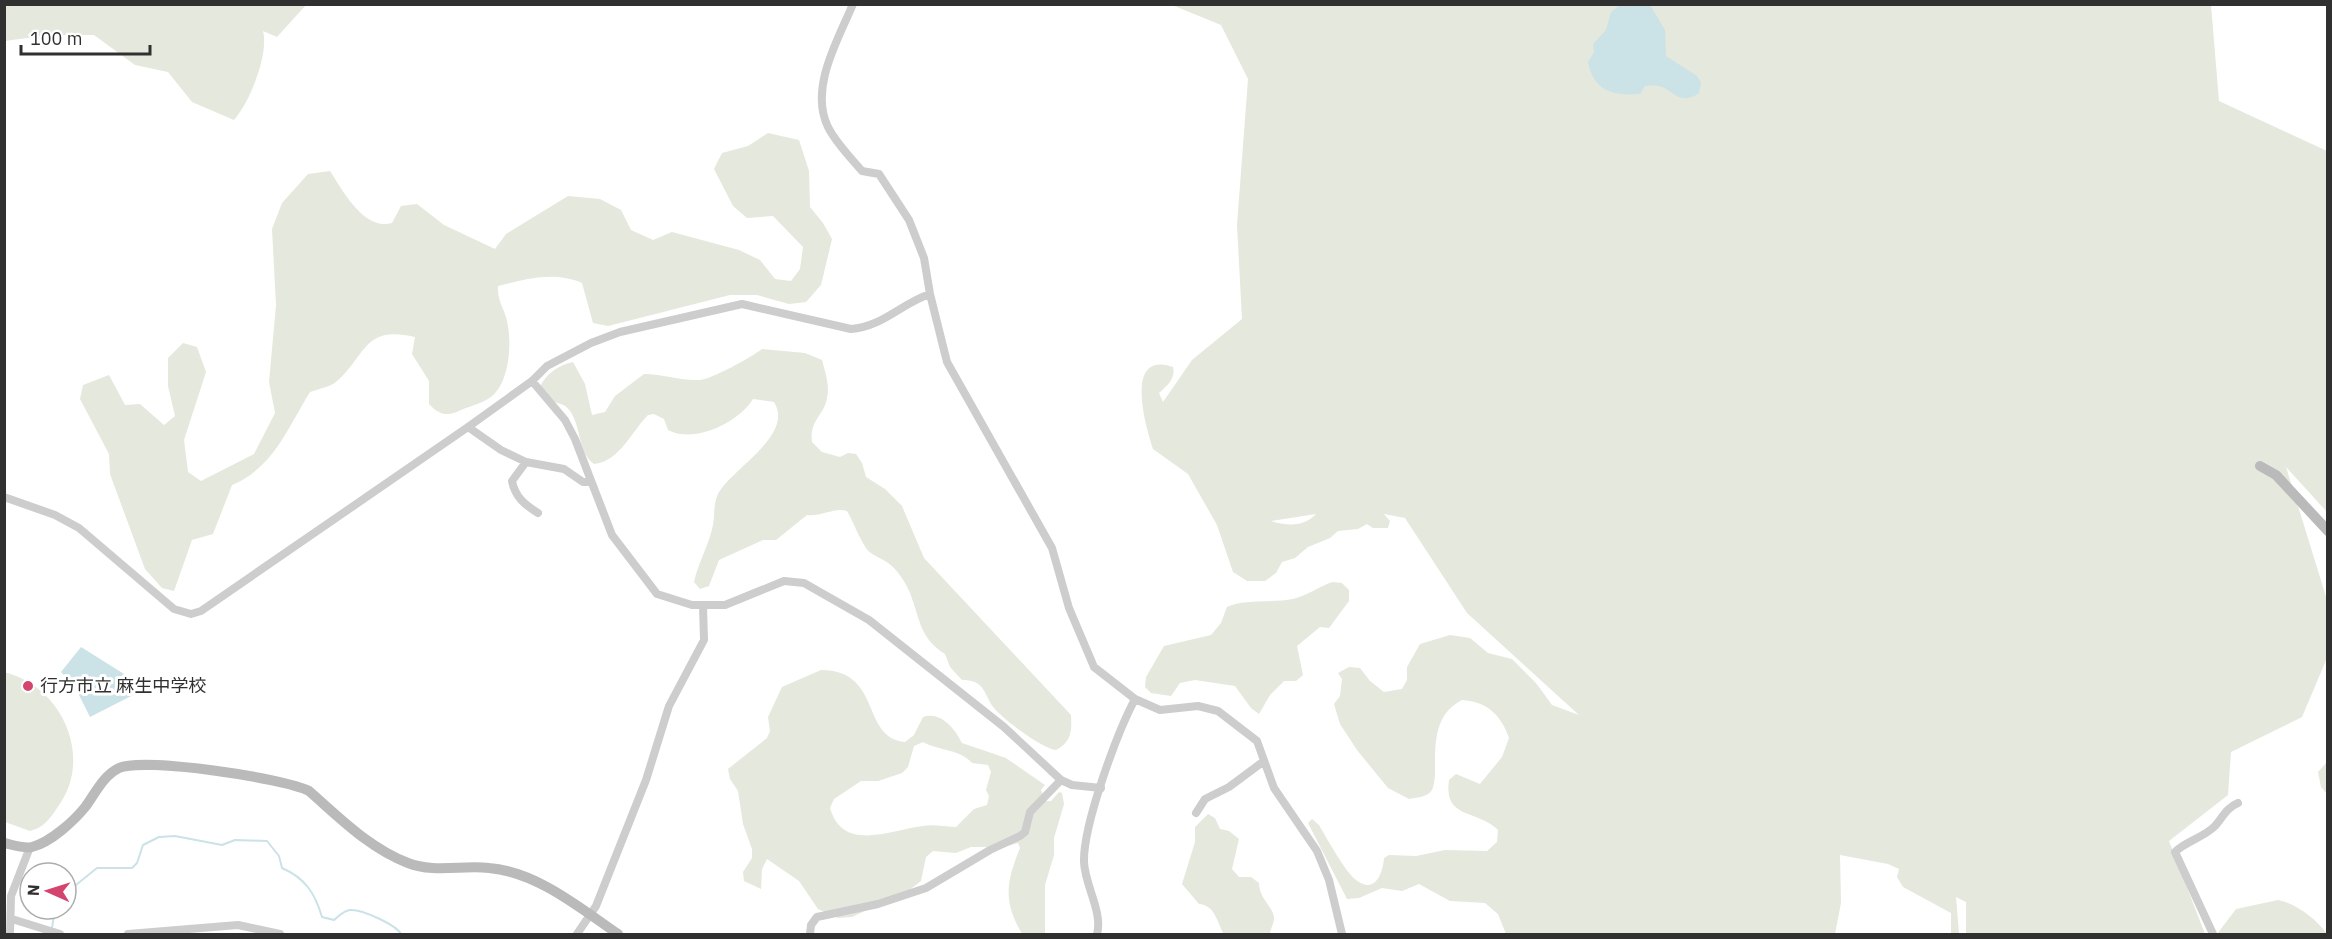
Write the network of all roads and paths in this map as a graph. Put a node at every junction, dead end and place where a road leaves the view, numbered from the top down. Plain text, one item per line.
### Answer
1 (853, 4) edge
2 (930, 294) junction
3 (532, 381) junction
4 (468, 427) junction
5 (526, 462) junction
6 (2260, 466) dead end
7 (591, 482) junction
8 (4, 497) edge
9 (538, 513) dead end
10 (2328, 531) edge
11 (703, 606) junction
12 (1135, 699) junction
13 (1264, 761) junction
14 (1061, 780) junction
15 (1101, 788) junction
16 (2238, 803) dead end
17 (1197, 813) dead end
18 (4, 843) edge
19 (30, 848) junction
20 (589, 915) junction
21 (12, 919) junction
22 (10, 934) edge
23 (60, 934) edge
24 (128, 934) edge
25 (280, 934) edge
26 (577, 934) edge
27 (618, 934) edge
28 (810, 934) edge
29 (1096, 934) edge
30 (1342, 934) edge
31 (2213, 934) edge

1 - 2 street
2 - 3 street
2 - 12 street
3 - 4 street
3 - 7 street
4 - 5 street
4 - 8 street
5 - 7 street
5 - 9 street
6 - 10 street
7 - 11 street
11 - 14 street
11 - 20 street
12 - 13 street
12 - 15 street
13 - 17 street
13 - 30 street
14 - 15 street
14 - 28 street
15 - 29 street
16 - 31 street
18 - 19 street
19 - 20 street
19 - 21 street
20 - 26 street
20 - 27 street
21 - 22 street
21 - 23 street
24 - 25 street

